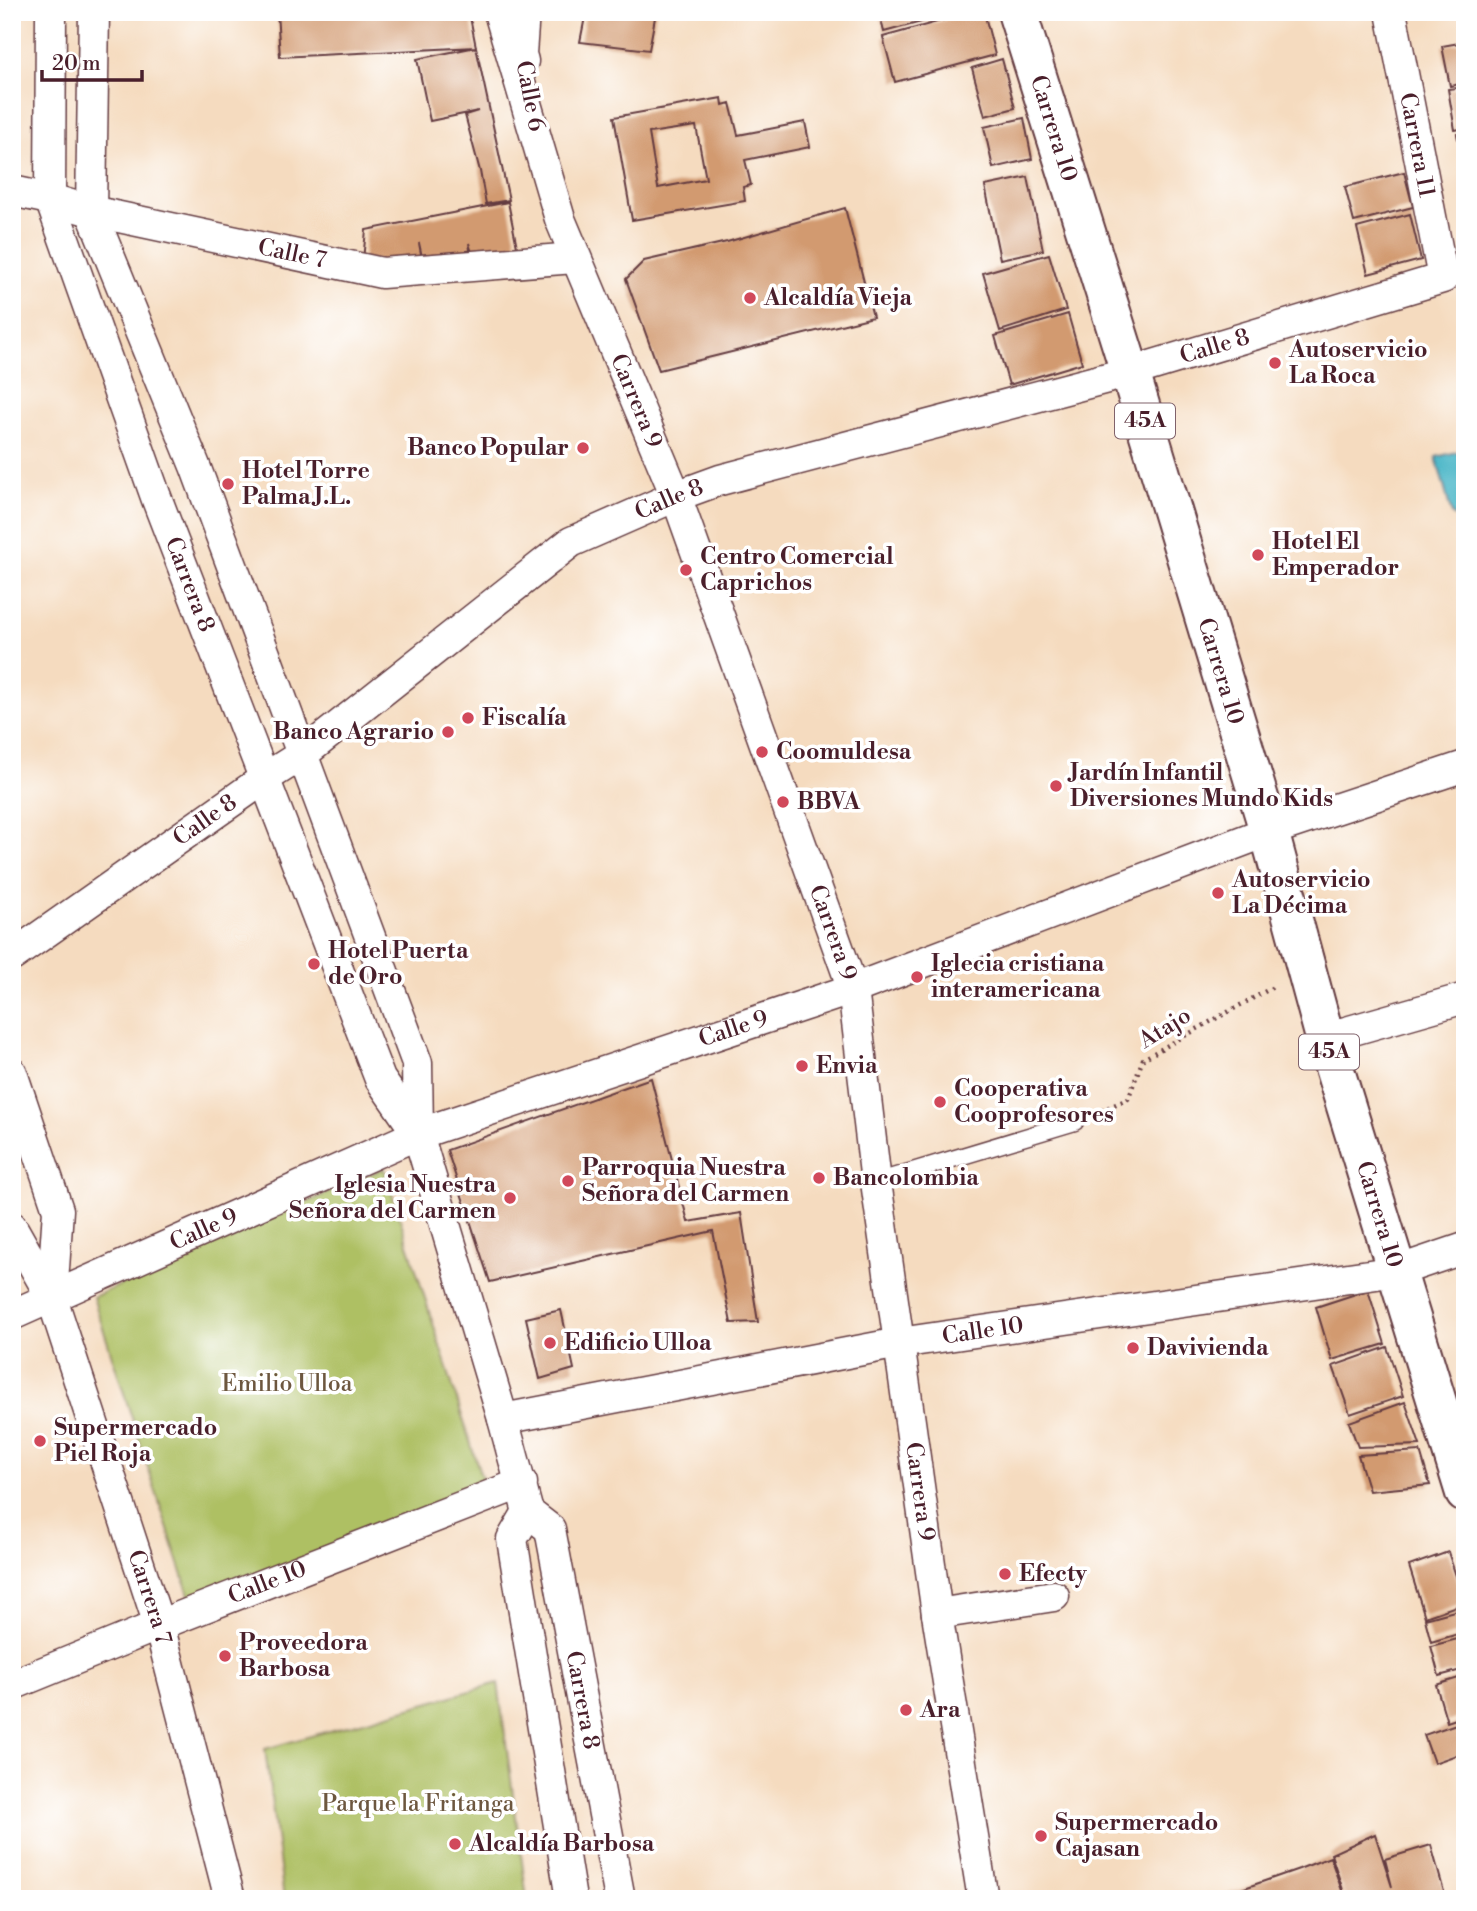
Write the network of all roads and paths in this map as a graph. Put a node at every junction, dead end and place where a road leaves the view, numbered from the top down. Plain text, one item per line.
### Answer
1 (51, 12) edge
2 (93, 12) edge
3 (499, 12) edge
4 (524, 12) edge
5 (1017, 12) edge
6 (1391, 12) edge
7 (547, 178) junction
8 (12, 191) edge
9 (50, 199) junction
10 (91, 211) junction
11 (575, 258) junction
12 (1443, 278) joint
13 (1130, 372) junction
14 (676, 496) junction
15 (303, 754) junction
16 (1465, 766) edge
17 (265, 778) junction
18 (1269, 831) junction
19 (12, 956) edge
20 (1280, 983) dead end
21 (853, 989) junction
22 (1465, 998) edge
23 (1325, 1038) junction
24 (12, 1073) edge
25 (1075, 1122) joint
26 (418, 1133) junction
27 (876, 1182) junction
28 (12, 1227) edge
29 (1465, 1248) edge
30 (1396, 1271) junction
31 (52, 1298) junction
32 (12, 1315) edge
33 (898, 1343) junction
34 (503, 1419) junction
35 (522, 1483) junction
36 (1465, 1493) edge
37 (528, 1513) junction
38 (1054, 1596) dead end
39 (937, 1614) junction
40 (159, 1625) junction
41 (12, 1685) edge
42 (230, 1899) edge
43 (571, 1899) edge
44 (620, 1899) edge
45 (983, 1899) edge

1 - 9 street, Carrera 8
2 - 10 street, Carrera 8
3 - 7 street, Carrera 9
4 - 7 street, Calle 6
5 - 13 highway, Carrera 10 / 45A
6 - 12 street, Carrera 11
7 - 11 street, Carrera 9
8 - 9 street, Calle 7
9 - 10 street, Calle 7
9 - 17 street, Carrera 8
10 - 11 street, Calle 7
10 - 15 street, Carrera 8
11 - 14 street, Carrera 9
12 - 13 street, Calle 8
13 - 14 street, Calle 8
13 - 18 highway, Carrera 10 / 45A
14 - 15 street, Calle 8
14 - 21 street, Carrera 9
15 - 17 street, Calle 8
15 - 26 street, Carrera 8
16 - 18 street, Calle 9
17 - 19 street, Calle 8
17 - 26 street, Carrera 8
18 - 21 street, Calle 9
18 - 23 highway, Carrera 10 / 45A
20 - 25 path, Atajo
21 - 26 street, Calle 9
21 - 27 street, Carrera 9
22 - 23 street
23 - 30 highway, Carrera 10 / 45A
24 - 31 street, Carrera 7
25 - 27 lane
26 - 31 street, Calle 9
26 - 34 street, Carrera 8
27 - 33 street, Carrera 9
28 - 31 street, Carrera 7
29 - 30 street, Calle 10
30 - 33 street, Calle 10
30 - 36 highway, Carrera 10 / 45A
31 - 32 street, Calle 9
31 - 40 street, Carrera 7
33 - 34 street, Calle 10
33 - 39 street, Carrera 9
34 - 35 street, Carrera 8
35 - 37 street, Carrera 8
35 - 40 street, Calle 10
37 - 43 street, Carrera 8
37 - 44 street, Carrera 8
38 - 39 street
39 - 45 street, Carrera 9
40 - 41 street, Calle 10
40 - 42 street, Carrera 7

